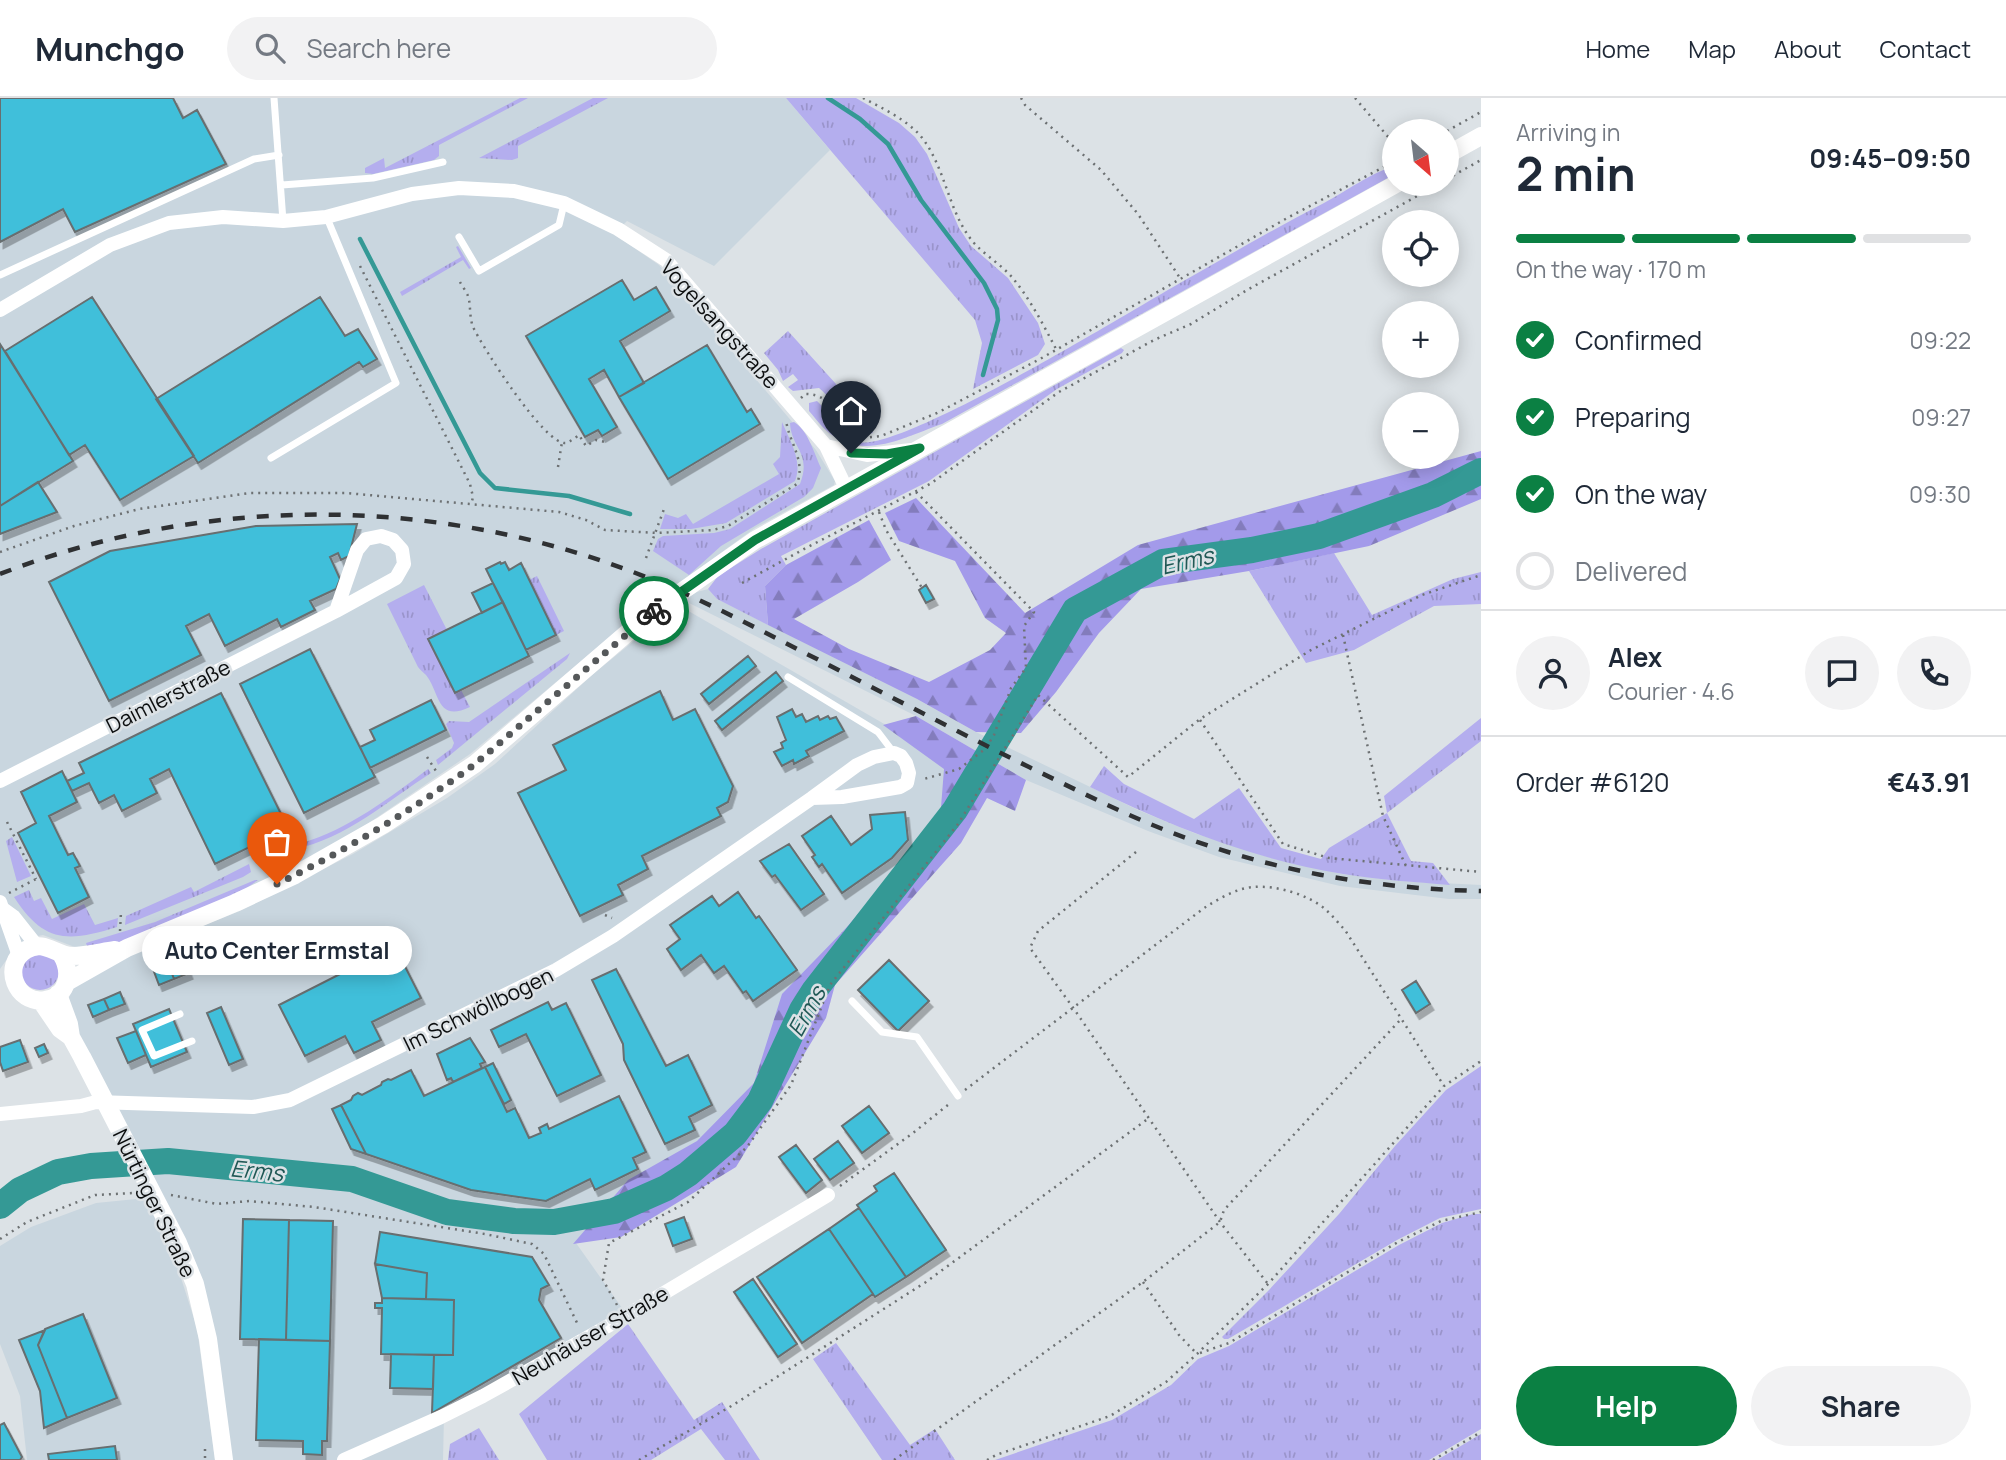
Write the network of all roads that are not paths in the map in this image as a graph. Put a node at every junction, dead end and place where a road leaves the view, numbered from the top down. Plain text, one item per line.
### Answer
1 (274, 98) edge
2 (1481, 136) edge
3 (1460, 148) edge
4 (279, 155) junction
5 (443, 162) dead end
6 (282, 185) junction
7 (1382, 192) edge
8 (564, 203) junction
9 (326, 217) junction
10 (284, 221) junction
11 (459, 237) dead end
12 (0, 275) edge
13 (0, 310) edge
14 (826, 446) junction
15 (920, 448) junction
16 (271, 458) dead end
17 (846, 488) junction
18 (336, 611) junction
19 (788, 677) dead end
20 (894, 753) junction
21 (0, 781) edge
22 (812, 798) junction
23 (1, 905) edge
24 (37, 946) junction
25 (127, 948) junction
26 (61, 954) junction
27 (11, 968) edge
28 (62, 988) junction
29 (21, 993) junction
30 (0, 994) edge
31 (41, 1001) junction
32 (852, 1001) dead end
33 (180, 1014) dead end
34 (71, 1037) junction
35 (192, 1041) dead end
36 (958, 1096) dead end
37 (105, 1102) junction
38 (0, 1114) edge
39 (828, 1195) dead end
40 (224, 1460) edge
41 (344, 1460) edge

1 - 4 lane
2 - 3 street
4 - 6 lane
4 - 12 lane
5 - 6 lane
6 - 10 lane
7 - 15 street
8 - 9 street, Vogelsangstraße
8 - 11 lane
8 - 14 street, Vogelsangstraße
9 - 10 street, Vogelsangstraße
9 - 16 lane
10 - 13 street, Vogelsangstraße
14 - 15 street
14 - 17 street, Vogelsangstraße
15 - 17 street
17 - 25 street
18 - 18 street, Daimlerstraße
18 - 21 street, Daimlerstraße
19 - 20 lane
20 - 22 street, Im Schwöllbogen
20 - 22 street
22 - 37 street, Im Schwöllbogen
23 - 24 street
23 - 27 street
24 - 26 street
24 - 27 street
25 - 26 street
25 - 28 street
26 - 28 street
27 - 29 street
28 - 31 street
28 - 34 street, Nürtinger Straße
29 - 30 street
29 - 31 street
31 - 34 street, Nürtinger Straße
32 - 36 lane
33 - 35 lane
34 - 37 street, Nürtinger Straße
37 - 38 street, Im Schwöllbogen
37 - 40 street, Nürtinger Straße
39 - 41 street, Neuhäuser Straße

